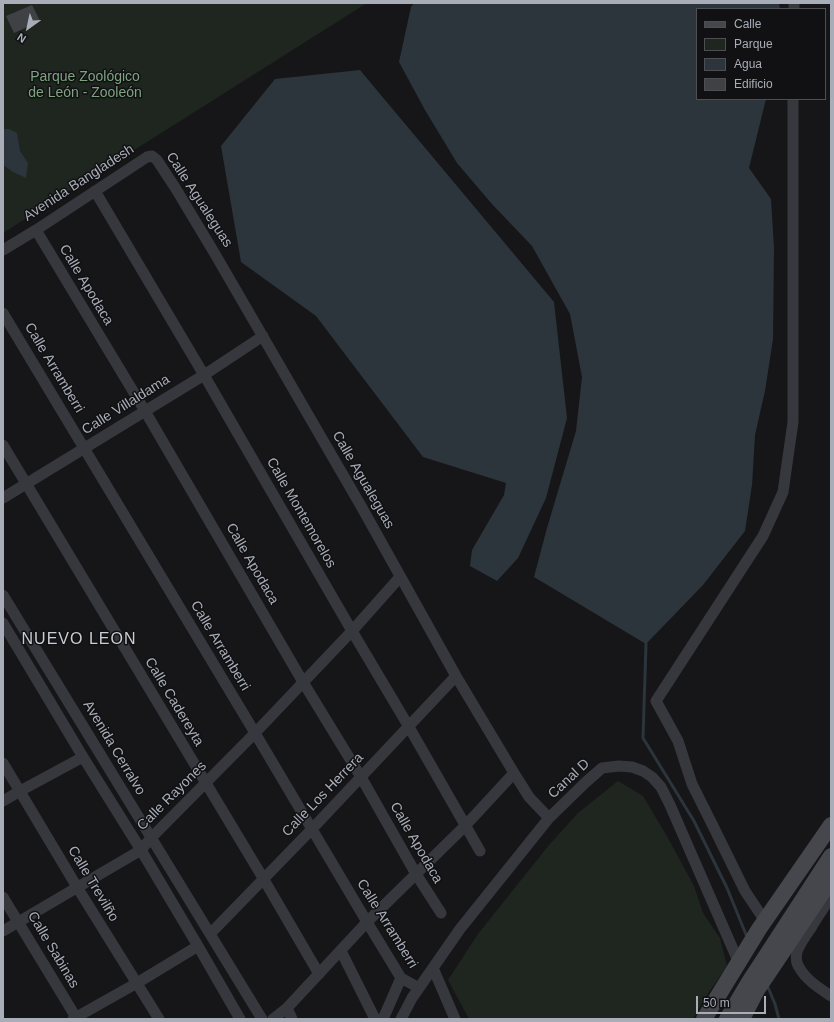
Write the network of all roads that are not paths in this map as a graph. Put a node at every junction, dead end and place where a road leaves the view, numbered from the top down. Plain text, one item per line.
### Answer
1 (793, 100) edge
2 (152, 156) joint
3 (95, 191) junction
4 (36, 230) junction
5 (3, 250) edge
6 (3, 313) edge
7 (263, 336) junction
8 (204, 374) junction
9 (145, 410) junction
10 (3, 445) edge
11 (84, 449) junction
12 (27, 484) junction
13 (3, 498) edge
14 (400, 576) junction
15 (3, 595) edge
16 (3, 623) edge
17 (352, 631) junction
18 (456, 676) junction
19 (303, 682) junction
20 (409, 727) junction
21 (255, 733) junction
22 (83, 757) junction
23 (3, 763) edge
24 (514, 773) junction
25 (361, 777) junction
26 (205, 783) junction
27 (20, 791) junction
28 (3, 801) edge
29 (549, 818) junction
30 (831, 825) edge
31 (465, 826) junction
32 (312, 829) junction
33 (151, 838) junction
34 (141, 850) junction
35 (480, 850) dead end
36 (831, 856) edge
37 (416, 874) junction
38 (263, 878) junction
39 (77, 887) junction
40 (828, 890) edge
41 (3, 897) edge
42 (441, 913) dead end
43 (18, 922) junction
44 (367, 922) junction
45 (762, 925) junction
46 (3, 931) edge
47 (210, 934) junction
48 (198, 946) junction
49 (340, 951) junction
50 (742, 958) junction
51 (433, 968) junction
52 (319, 974) junction
53 (401, 978) junction
54 (136, 983) junction
55 (753, 986) junction
56 (419, 988) junction
57 (831, 996) edge
58 (287, 1008) junction
59 (76, 1018) edge
60 (159, 1019) edge
61 (240, 1019) edge
62 (262, 1019) edge
63 (273, 1019) edge
64 (292, 1019) edge
65 (376, 1019) edge
66 (383, 1019) edge
67 (401, 1019) edge
68 (456, 1019) edge
69 (704, 1019) edge
70 (727, 1019) edge
71 (742, 1019) edge

1 - 45 street
2 - 3 street, Avenida Bangladesh
2 - 7 street, Calle Agualeguas
3 - 4 street, Avenida Bangladesh
3 - 8 street, Calle Montemorelos
4 - 5 street, Avenida Bangladesh
4 - 9 street, Calle Apodaca
6 - 11 street, Calle Arramberri
7 - 8 street, Calle Villaldama
7 - 14 street, Calle Agualeguas
8 - 9 street, Calle Villaldama
8 - 17 street, Calle Montemorelos
9 - 11 street, Calle Villaldama
9 - 19 street, Calle Apodaca
10 - 12 street, Calle Cadereyta
11 - 12 street, Calle Villaldama
11 - 21 street, Calle Arramberri
12 - 13 street, Calle Villaldama
12 - 26 street, Calle Cadereyta
14 - 17 street, Calle Rayones
14 - 18 street, Calle Agualeguas
15 - 33 street, Avenida Cerralvo
16 - 22 street
17 - 19 street, Calle Rayones
17 - 20 street, Calle Montemorelos
18 - 20 street, Calle Los Herrera
18 - 24 street, Calle Agualeguas
19 - 21 street, Calle Rayones
19 - 25 street, Calle Apodaca
20 - 25 street, Calle Los Herrera
20 - 31 street, Calle Montemorelos
21 - 26 street, Calle Rayones
21 - 32 street, Calle Arramberri
22 - 27 street
22 - 34 street
23 - 27 street, Calle Trevilño
24 - 29 street, Calle Agualeguas
24 - 31 street
25 - 32 street, Calle Los Herrera
25 - 37 street, Calle Apodaca
26 - 33 street, Calle Rayones
26 - 38 street, Calle Cadereyta
27 - 28 street
27 - 39 street, Calle Trevilño
29 - 50 street, Canal D
29 - 51 street, Canal D
30 - 45 main road
31 - 35 street, Calle Montemorelos
31 - 37 street
32 - 38 street, Calle Los Herrera
32 - 44 street, Calle Arramberri
33 - 34 street, Calle Rayones
33 - 47 street, Avenida Cerralvo
34 - 39 street, Calle Rayones
34 - 48 street
36 - 40 main road
37 - 42 street, Calle Apodaca
37 - 44 street
38 - 47 street, Calle Los Herrera
38 - 52 street, Calle Cadereyta
39 - 43 street, Calle Rayones
39 - 54 street, Calle Trevilño
40 - 55 main road
40 - 57 street
41 - 43 street, Calle Sabinas
43 - 46 street, Calle Rayones
43 - 59 street, Calle Sabinas
44 - 49 street
44 - 53 street, Calle Arramberri
45 - 50 main road
47 - 62 street, Avenida Cerralvo
48 - 54 street
48 - 61 street
49 - 52 street
49 - 65 street
50 - 69 main road
51 - 56 street, Canal D
51 - 68 street
52 - 58 street
53 - 56 street, Calle Arramberri
53 - 66 street
54 - 59 street
54 - 60 street, Calle Trevilño
55 - 70 main road
55 - 71 main road
56 - 67 street, Canal D
58 - 63 street
58 - 64 street

